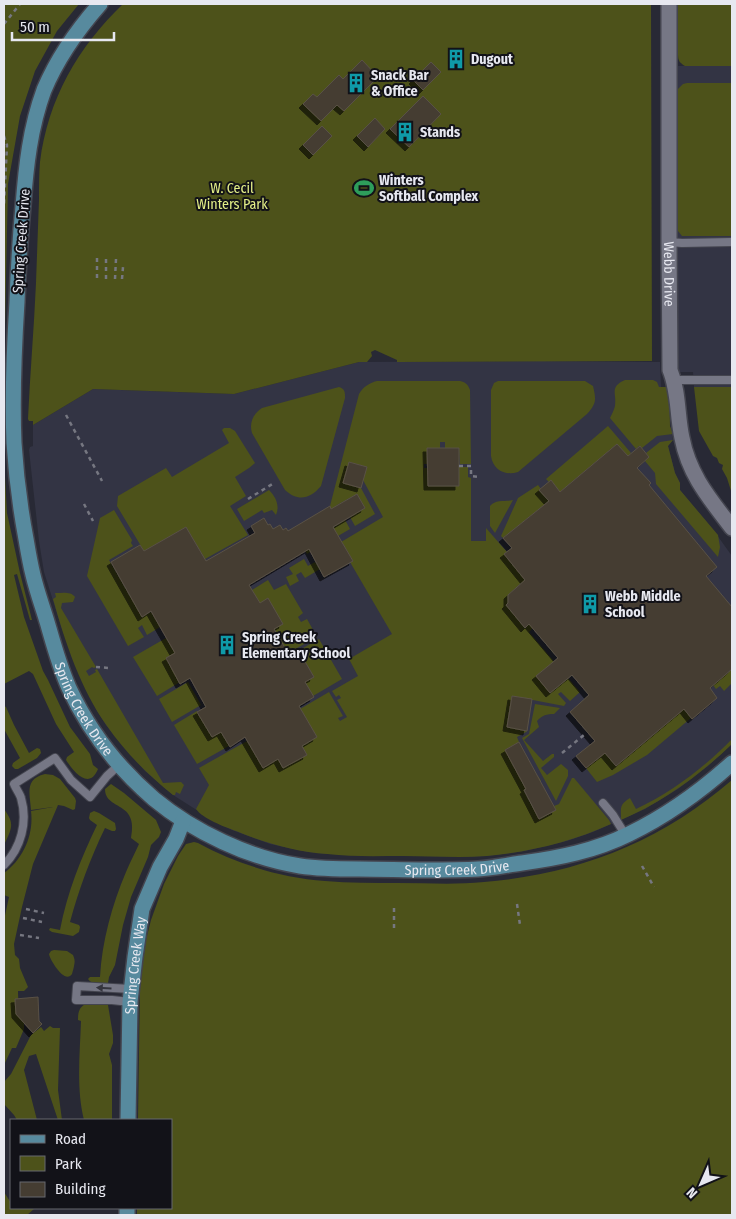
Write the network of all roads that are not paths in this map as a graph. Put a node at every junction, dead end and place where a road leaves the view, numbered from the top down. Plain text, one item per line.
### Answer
1 (100, 4) edge
2 (669, 4) edge
3 (669, 242) junction
4 (732, 242) edge
5 (674, 380) junction
6 (732, 380) edge
7 (729, 524) edge
8 (732, 763) edge
9 (119, 765) junction
10 (603, 803) dead end
11 (183, 821) junction
12 (626, 836) junction
13 (4, 865) edge
14 (131, 996) junction
15 (128, 1119) edge

1 - 9 street, Spring Creek Drive
2 - 3 street, Webb Drive
3 - 4 lane
3 - 5 street, Webb Drive
5 - 6 lane
5 - 7 street, Webb Drive
8 - 12 street, Spring Creek Drive
9 - 11 street, Spring Creek Drive
9 - 13 lane
10 - 12 lane
11 - 12 street, Spring Creek Drive
11 - 14 street, Spring Creek Way
14 -> 14 lane
14 - 15 street, Spring Creek Way

